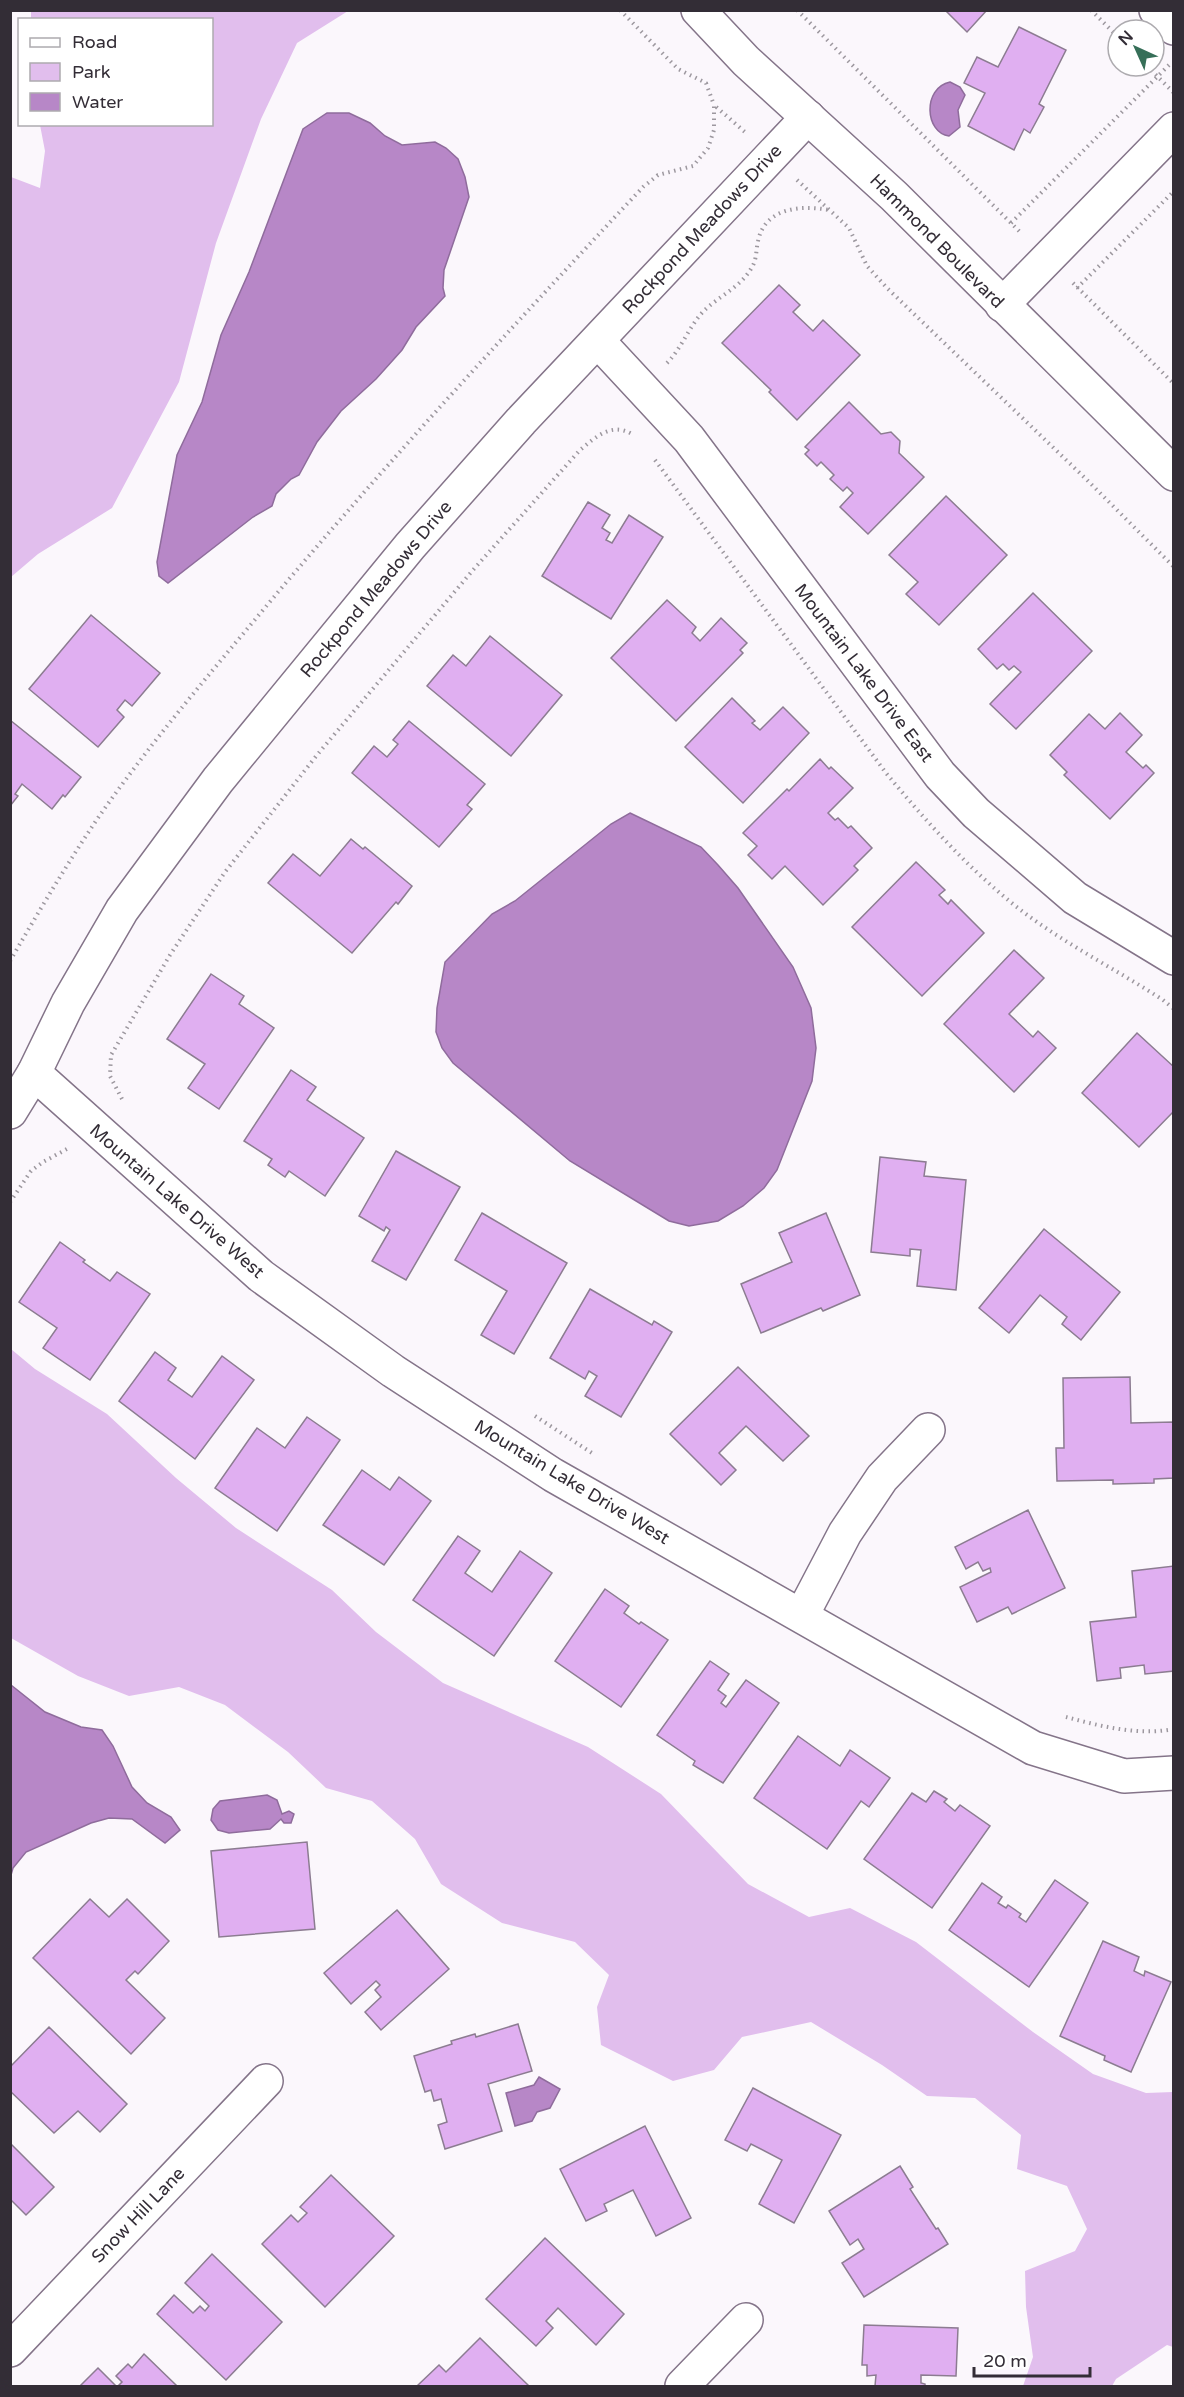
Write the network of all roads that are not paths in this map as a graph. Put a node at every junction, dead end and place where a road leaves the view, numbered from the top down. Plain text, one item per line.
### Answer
1 (698, 10) edge
2 (1156, 10) edge
3 (1173, 28) edge
4 (808, 117) junction
5 (1173, 129) edge
6 (1002, 305) junction
7 (598, 340) junction
8 (1173, 474) edge
9 (1173, 958) edge
10 (33, 1073) junction
11 (10, 1112) edge
12 (928, 1430) dead end
13 (802, 1615) junction
14 (1173, 1773) edge
15 (266, 2081) dead end
16 (746, 2320) dead end
17 (10, 2349) edge
18 (682, 2386) edge

1 - 4 street, Hammond Boulevard
2 - 3 street
4 - 6 street, Hammond Boulevard
4 - 7 street, Rockpond Meadows Drive
5 - 6 street
6 - 8 street, Hammond Boulevard
7 - 9 street, Mountain Lake Drive East
7 - 10 street, Rockpond Meadows Drive
10 - 11 street, Rockpond Meadows Drive
10 - 13 street, Mountain Lake Drive West
12 - 13 street
13 - 14 street, Mountain Lake Drive West
15 - 17 street, Snow Hill Lane
16 - 18 street

